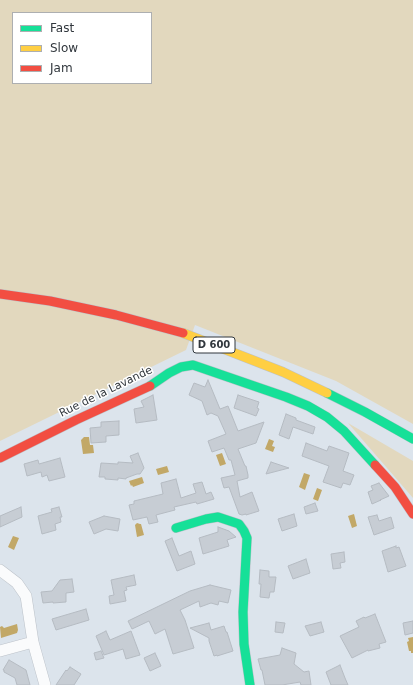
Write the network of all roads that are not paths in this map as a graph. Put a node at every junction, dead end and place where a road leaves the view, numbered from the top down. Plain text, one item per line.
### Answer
1 (0, 294) edge
2 (413, 439) edge
3 (0, 458) edge
4 (413, 514) edge
5 (176, 528) dead end
6 (0, 570) edge
7 (33, 642) junction
8 (0, 651) edge
9 (45, 685) edge
10 (250, 685) edge

1 - 2 street, D 600
3 - 4 street, Rue de la Lavande
5 - 10 street
6 - 7 street
7 - 8 street
7 - 9 street

